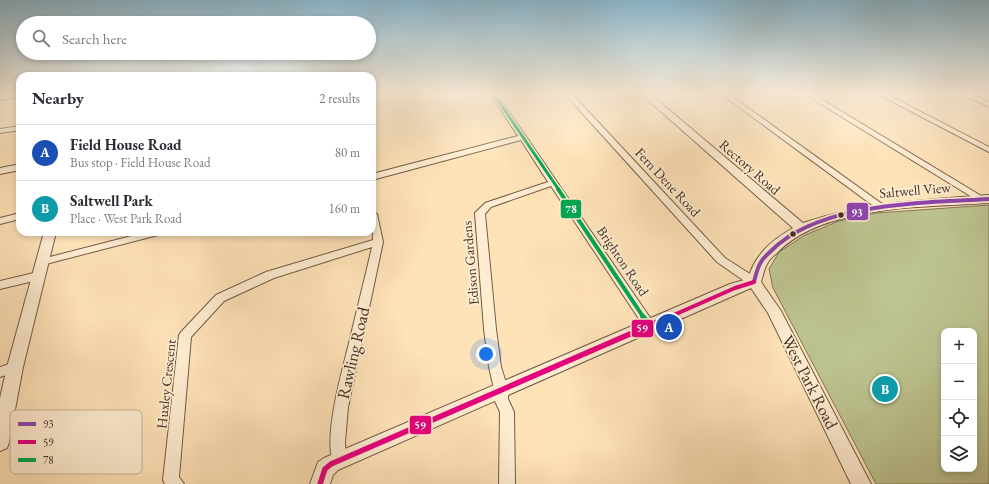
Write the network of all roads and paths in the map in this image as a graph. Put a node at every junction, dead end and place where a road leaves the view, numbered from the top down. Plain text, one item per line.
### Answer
1 (508, 116) edge
2 (588, 116) edge
3 (670, 116) edge
4 (754, 116) edge
5 (844, 116) edge
6 (923, 116) edge
7 (16, 129) edge
8 (0, 131) edge
9 (522, 137) junction
10 (989, 150) edge
11 (16, 169) edge
12 (0, 171) edge
13 (376, 176) edge
14 (553, 183) junction
15 (986, 200) edge
16 (882, 208) junction
17 (16, 217) edge
18 (0, 221) edge
19 (376, 227) edge
20 (803, 229) junction
21 (49, 236) edge
22 (146, 236) edge
23 (378, 242) junction
24 (40, 269) junction
25 (754, 282) junction
26 (0, 285) edge
27 (649, 325) junction
28 (15, 367) junction
29 (0, 372) edge
30 (501, 389) junction
31 (0, 442) edge
32 (340, 460) junction
33 (176, 484) edge
34 (320, 484) edge
35 (507, 484) edge
36 (861, 484) edge

1 - 9 street, Brighton Road
2 - 25 street, Fern Dene Road
3 - 20 street, Rectory Road
4 - 16 street
5 - 15 street
6 - 10 street
7 - 8 street
9 - 13 street
9 - 14 street, Brighton Road
11 - 12 street
14 - 27 street, Brighton Road
14 - 30 street, Edison Gardens
15 - 16 street, Saltwell View
16 - 20 street, Saltwell View
17 - 18 street
19 - 23 street, Rawling Road
20 - 25 street, Saltwell View
21 - 24 street
22 - 24 street
23 - 32 street, Rawling Road
23 - 33 street, Huxley Crescent
24 - 26 street
24 - 28 street
25 - 27 street
25 - 36 street, West Park Road
27 - 30 street
28 - 29 street
28 - 31 street
30 - 32 street
30 - 35 street, Edison Gardens
32 - 34 street

